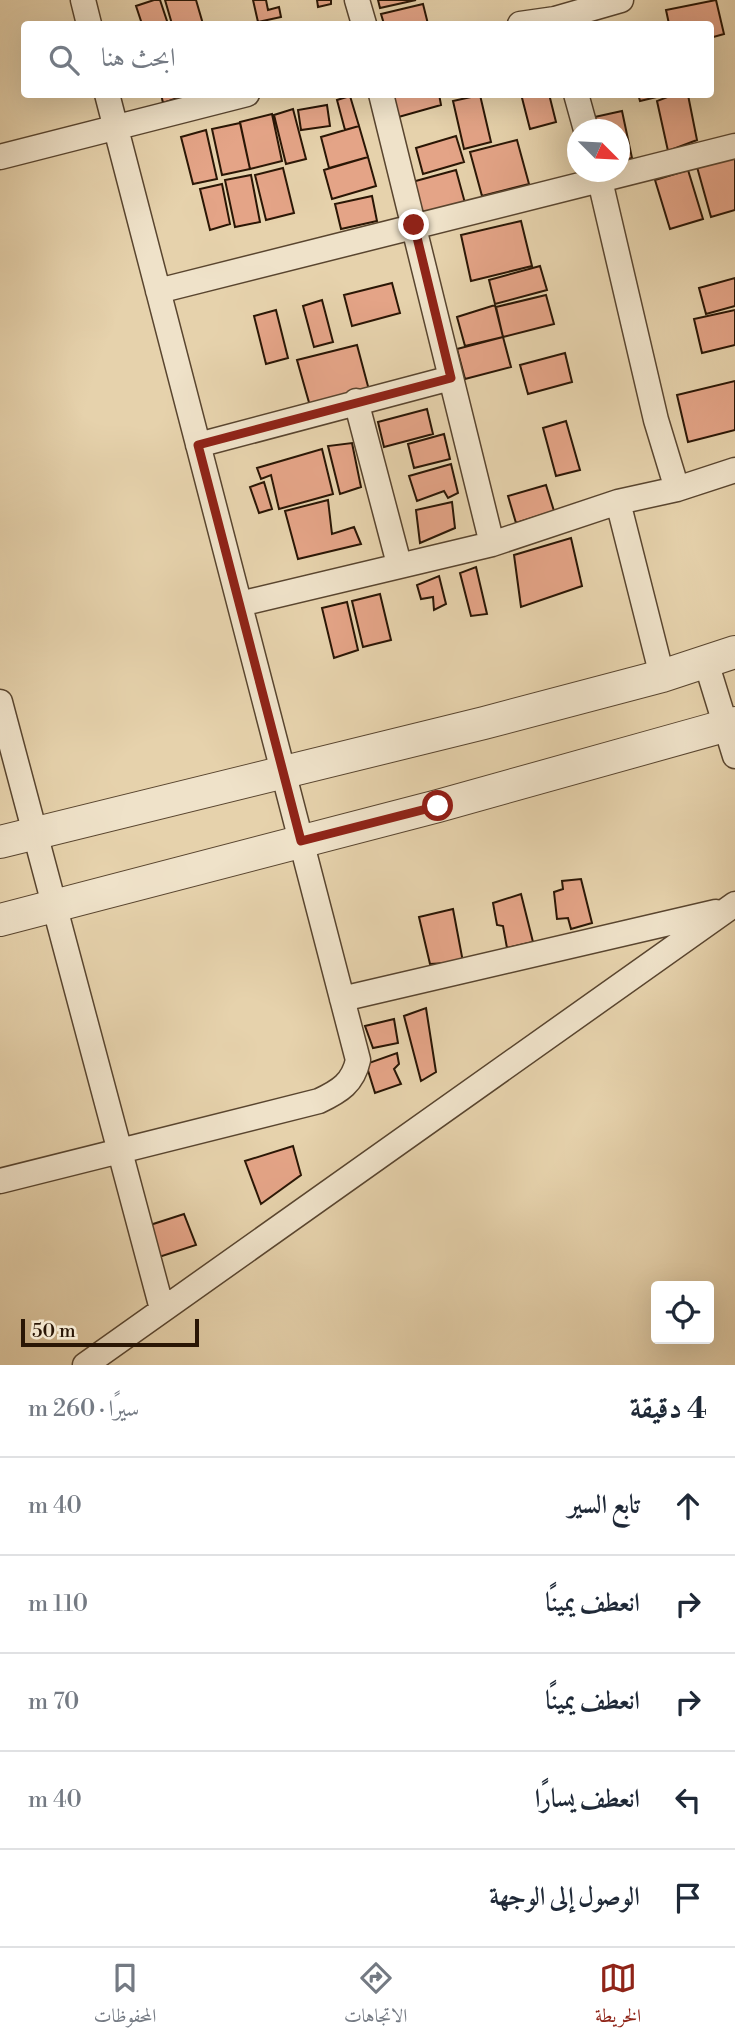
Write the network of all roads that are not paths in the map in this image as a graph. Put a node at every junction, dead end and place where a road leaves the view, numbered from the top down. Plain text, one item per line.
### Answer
1 (83, 0) edge
2 (357, 0) edge
3 (621, 0) edge
4 (552, 14) edge
5 (88, 21) edge
6 (363, 21) edge
7 (530, 21) edge
8 (108, 98) edge
9 (231, 98) edge
10 (382, 98) edge
11 (577, 98) edge
12 (583, 119) edge
13 (116, 127) junction
14 (735, 146) edge
15 (0, 157) edge
16 (630, 169) edge
17 (576, 182) edge
18 (600, 182) edge
19 (414, 225) junction
20 (158, 290) junction
21 (451, 378) junction
22 (356, 401) junction
23 (198, 445) junction
24 (735, 470) edge
25 (677, 489) junction
26 (618, 502) junction
27 (492, 544) junction
28 (398, 564) junction
29 (240, 604) junction
30 (720, 657) edge
31 (662, 676) junction
32 (0, 702) edge
33 (730, 725) edge
34 (735, 756) edge
35 (283, 771) junction
36 (36, 833) junction
37 (301, 841) junction
38 (0, 842) edge
39 (57, 905) junction
40 (731, 907) edge
41 (0, 920) edge
42 (342, 999) junction
43 (119, 1150) junction
44 (0, 1181) edge
45 (162, 1309) junction
46 (85, 1365) edge

1 - 5 street
2 - 6 street
3 - 4 street
4 - 7 street
8 - 13 street
9 - 13 street
10 - 19 street
11 - 12 street
13 - 15 street
13 - 20 street
14 - 16 street
17 - 19 street
18 - 25 street
19 - 20 street
19 - 21 street
20 - 23 street
21 - 22 street
21 - 27 street
22 - 23 street
22 - 28 street
23 - 29 street
24 - 25 street
25 - 26 street
26 - 27 street
26 - 31 street
27 - 28 street
28 - 29 street
29 - 35 street
30 - 31 street
30 - 33 street
31 - 35 street
32 - 36 street
33 - 34 street
33 - 37 street
35 - 36 street
35 - 37 street
36 - 38 street
36 - 39 street
37 - 39 street
37 - 42 street
39 - 41 street
39 - 43 street
40 - 42 street
40 - 45 street
42 - 43 street
43 - 44 street
43 - 45 street
45 - 46 street

